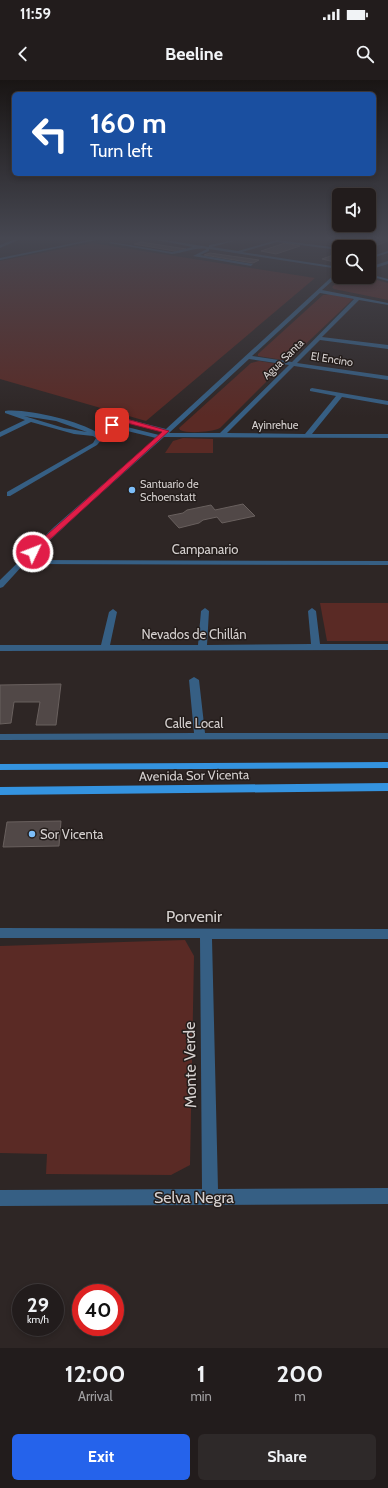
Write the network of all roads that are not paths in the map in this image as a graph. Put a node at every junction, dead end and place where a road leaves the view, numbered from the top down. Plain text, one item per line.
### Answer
1 (309, 299) edge
2 (357, 299) edge
3 (364, 299) edge
4 (388, 304) edge
5 (319, 338) junction
6 (388, 348) edge
7 (249, 357) junction
8 (291, 364) junction
9 (388, 378) edge
10 (312, 390) dead end
11 (340, 395) junction
12 (388, 403) edge
13 (0, 410) edge
14 (7, 412) junction
15 (31, 420) junction
16 (97, 434) junction
17 (163, 434) junction
18 (308, 434) junction
19 (0, 435) edge
20 (222, 435) junction
21 (388, 436) edge
22 (10, 494) dead end
23 (22, 562) junction
24 (388, 563) edge
25 (0, 585) edge
26 (205, 611) dead end
27 (312, 611) dead end
28 (113, 612) dead end
29 (316, 647) junction
30 (388, 647) edge
31 (0, 648) edge
32 (105, 648) junction
33 (202, 648) junction
34 (194, 680) dead end
35 (388, 736) edge
36 (0, 737) edge
37 (200, 737) junction
38 (388, 765) edge
39 (0, 767) edge
40 (388, 787) edge
41 (0, 791) edge
42 (0, 933) edge
43 (206, 933) junction
44 (388, 934) edge
45 (388, 1196) edge
46 (210, 1197) junction
47 (0, 1198) edge

1 - 7 street
2 - 5 street, Agua Santa
3 - 4 street
5 - 6 street
5 - 8 street, Agua Santa
7 - 8 street, El Encino
7 - 17 street
8 - 9 street, El Encino
8 - 20 street, Agua Santa
10 - 11 street
11 - 12 street
11 - 18 street
13 - 14 street
14 - 15 street
14 - 16 street
15 - 16 street
15 - 19 street
16 - 17 street, Ayinrehue
16 - 22 street
17 - 20 street, Ayinrehue
17 - 23 street
18 - 20 street, Ayinrehue
18 - 21 street, Ayinrehue
23 - 24 street, Campanario
23 - 25 street
26 - 33 street
27 - 29 street
28 - 32 street
29 - 30 street, Nevados de Chillán
29 - 33 street, Nevados de Chillán
31 - 32 street, Nevados de Chillán
32 - 33 street, Nevados de Chillán
34 - 37 street
35 - 37 street, Calle Local
36 - 37 street, Calle Local
38 - 39 main road, Avenida Sor Vicenta
40 - 41 main road, Avenida Sor Vicenta
42 - 43 street, Porvenir
43 - 44 street, Porvenir
43 - 46 street, Monte Verde
45 - 46 street, Selva Negra
46 - 47 street, Selva Negra

